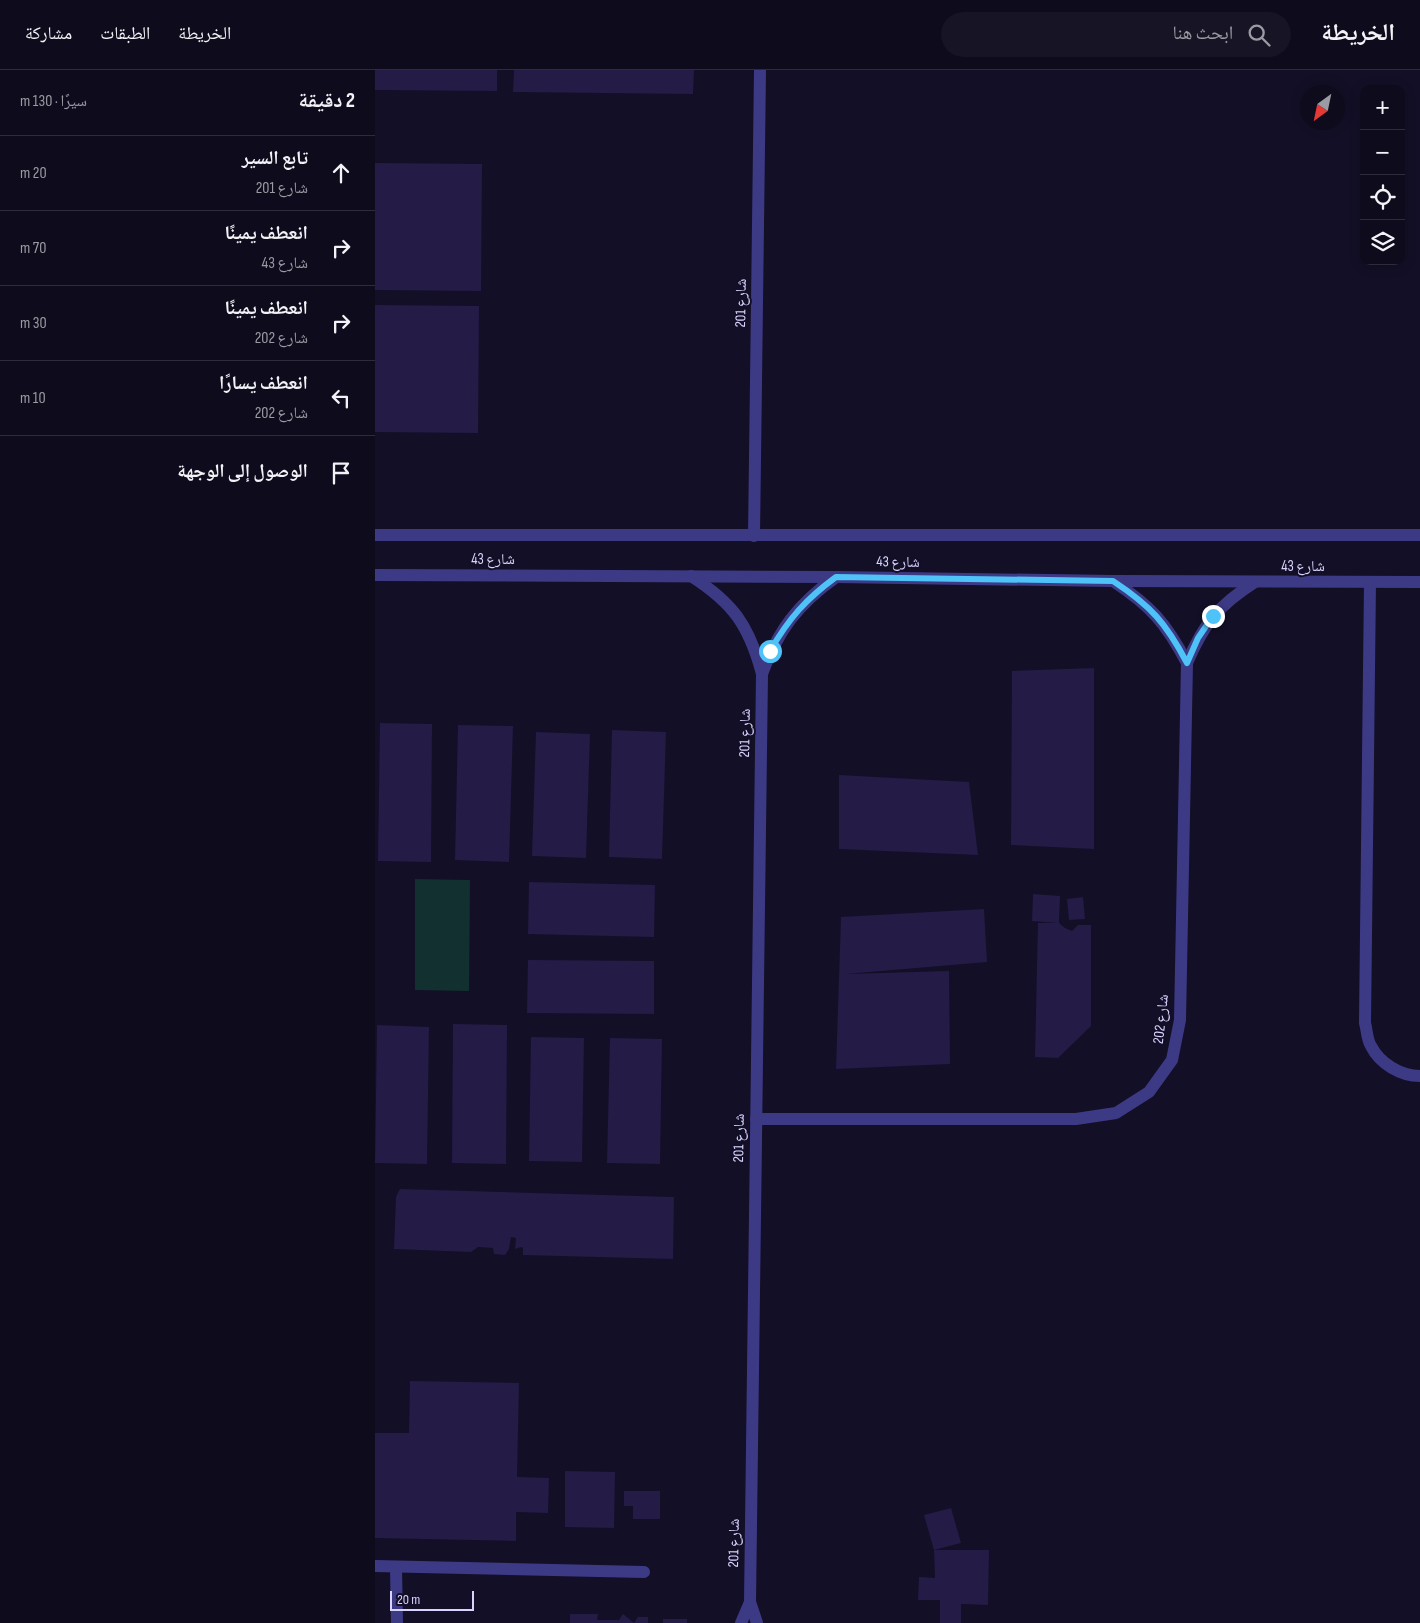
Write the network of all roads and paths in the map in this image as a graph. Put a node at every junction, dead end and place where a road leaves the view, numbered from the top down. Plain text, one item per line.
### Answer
1 (760, 70) edge
2 (375, 535) edge
3 (1420, 535) edge
4 (754, 536) junction
5 (375, 575) edge
6 (691, 576) junction
7 (836, 577) junction
8 (1113, 581) junction
9 (1255, 582) junction
10 (1370, 582) junction
11 (1420, 582) edge
12 (1187, 663) junction
13 (762, 674) junction
14 (1420, 1076) edge
15 (756, 1118) junction
16 (375, 1566) edge
17 (396, 1567) junction
18 (644, 1572) dead end
19 (750, 1602) junction
20 (397, 1623) edge
21 (741, 1623) edge
22 (757, 1623) edge

1 - 4 street, شارع 201
2 - 4 street, شارع 43
3 - 4 street, شارع 43
5 - 6 street, شارع 43
6 - 7 street, شارع 43
6 - 13 street, شارع 201
7 - 8 street, شارع 43
7 - 13 street, شارع 201
8 - 9 street, شارع 43
8 - 12 street, شارع 202
9 - 10 street, شارع 43
9 - 12 street, شارع 202
10 - 11 street, شارع 43
10 - 14 street
12 - 15 street, شارع 202
13 - 15 street, شارع 201
15 - 19 street, شارع 201
16 - 17 street
17 - 18 street
17 - 20 street
19 - 21 street, شارع 201
19 - 22 street, شارع 201

